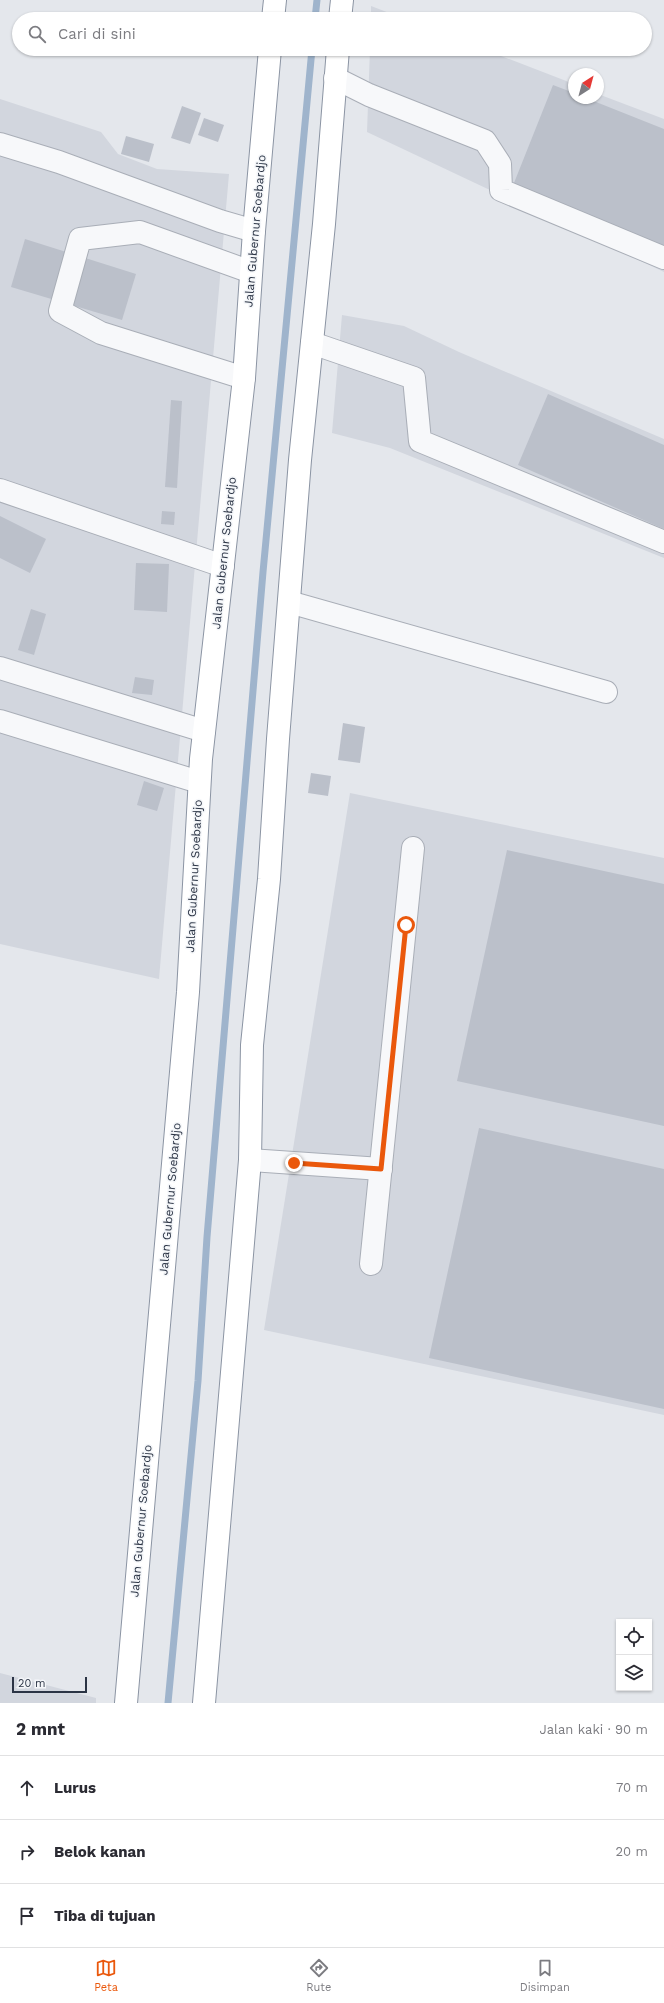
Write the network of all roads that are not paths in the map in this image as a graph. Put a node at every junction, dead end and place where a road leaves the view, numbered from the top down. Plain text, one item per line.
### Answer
1 (275, 0) edge
2 (342, 0) edge
3 (274, 12) edge
4 (341, 12) edge
5 (269, 56) edge
6 (337, 56) edge
7 (335, 78) junction
8 (0, 144) edge
9 (254, 230) junction
10 (664, 258) edge
11 (251, 272) junction
12 (312, 343) junction
13 (244, 378) junction
14 (0, 490) edge
15 (664, 542) edge
16 (223, 566) junction
17 (289, 602) junction
18 (0, 668) edge
19 (606, 692) dead end
20 (0, 720) edge
21 (204, 731) junction
22 (199, 782) junction
23 (413, 848) dead end
24 (250, 1160) junction
25 (381, 1169) junction
26 (371, 1264) dead end
27 (126, 1703) edge
28 (204, 1703) edge

1 - 3 highway
2 - 4 highway
5 - 9 highway, Jalan Gubernur Soebardjo
6 - 7 highway
7 - 10 lane
7 - 12 highway
8 - 9 lane
9 - 11 highway, Jalan Gubernur Soebardjo
11 - 13 highway, Jalan Gubernur Soebardjo
11 - 13 lane
12 - 15 lane
12 - 17 highway
13 - 16 highway, Jalan Gubernur Soebardjo
14 - 16 lane
16 - 21 highway, Jalan Gubernur Soebardjo
17 - 19 lane
17 - 24 highway
18 - 21 lane
20 - 22 lane
21 - 22 highway, Jalan Gubernur Soebardjo
22 - 27 highway, Jalan Gubernur Soebardjo
23 - 25 lane
24 - 25 lane
24 - 28 highway
25 - 26 lane

